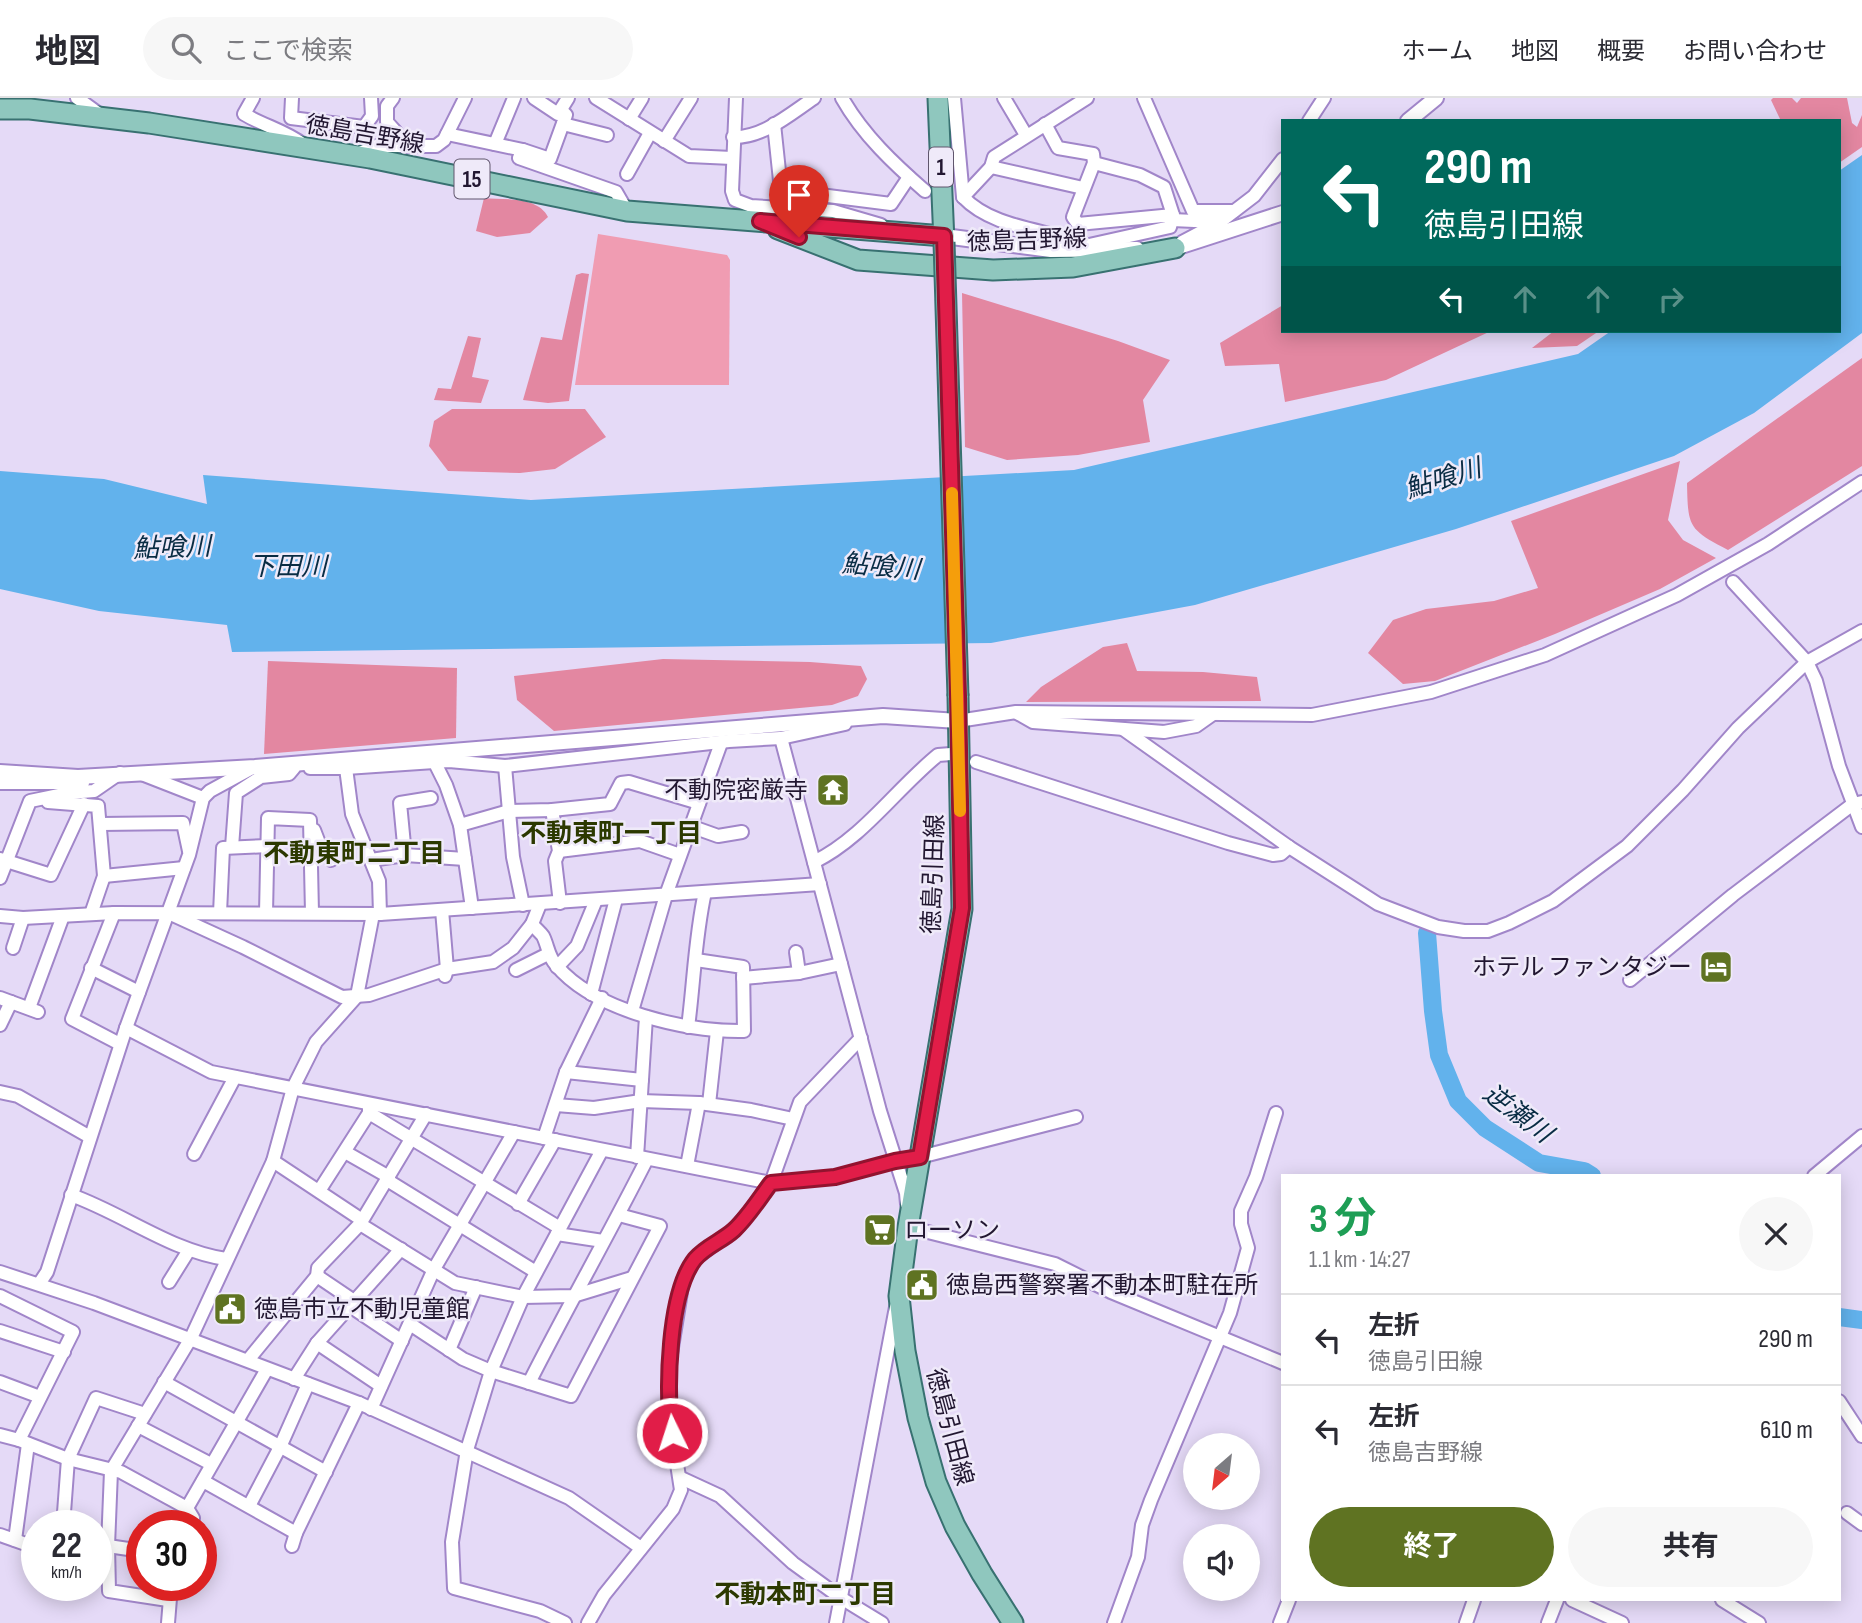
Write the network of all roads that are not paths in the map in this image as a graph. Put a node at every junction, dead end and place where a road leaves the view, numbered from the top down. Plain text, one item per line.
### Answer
1 (76, 98) edge
2 (253, 98) edge
3 (292, 98) edge
4 (371, 98) edge
5 (393, 98) edge
6 (465, 98) edge
7 (514, 98) edge
8 (534, 98) edge
9 (568, 98) edge
10 (596, 98) edge
11 (642, 98) edge
12 (691, 98) edge
13 (736, 98) edge
14 (814, 98) edge
15 (842, 98) edge
16 (938, 98) edge
17 (954, 98) edge
18 (1004, 98) edge
19 (1087, 98) edge
20 (1144, 98) edge
21 (1324, 98) edge
22 (1436, 98) edge
23 (0, 109) edge
24 (561, 110) junction
25 (106, 118) junction
26 (629, 119) junction
27 (1310, 119) edge
28 (1410, 119) edge
29 (562, 124) junction
30 (774, 124) junction
31 (1045, 124) junction
32 (396, 132) dead end
33 (650, 133) junction
34 (447, 134) junction
35 (607, 135) dead end
36 (1026, 135) junction
37 (733, 137) junction
38 (664, 141) junction
39 (495, 144) junction
40 (308, 148) junction
41 (523, 150) junction
42 (355, 156) junction
43 (732, 158) junction
44 (1281, 162) edge
45 (1094, 163) junction
46 (991, 167) junction
47 (627, 174) dead end
48 (909, 177) junction
49 (1083, 188) junction
50 (925, 191) dead end
51 (963, 197) junction
52 (626, 211) junction
53 (1234, 211) junction
54 (1281, 213) edge
55 (1172, 217) junction
56 (760, 221) junction
57 (1220, 222) junction
58 (910, 235) junction
59 (944, 239) junction
60 (1093, 247) junction
61 (1175, 248) junction
62 (1862, 482) edge
63 (1733, 582) dead end
64 (1862, 631) edge
65 (1807, 662) junction
66 (1016, 712) junction
67 (1213, 714) junction
68 (883, 716) junction
69 (958, 721) junction
70 (1123, 729) junction
71 (781, 738) junction
72 (721, 743) junction
73 (951, 754) dead end
74 (435, 762) junction
75 (976, 762) dead end
76 (278, 764) junction
77 (505, 766) junction
78 (255, 767) junction
79 (295, 768) junction
80 (346, 768) junction
81 (137, 772) junction
82 (120, 774) junction
83 (2, 777) edge
84 (203, 798) junction
85 (431, 798) dead end
86 (30, 801) junction
87 (698, 803) junction
88 (1858, 803) edge
89 (84, 804) junction
90 (552, 810) junction
91 (509, 811) junction
92 (310, 820) junction
93 (101, 824) junction
94 (460, 825) junction
95 (690, 826) junction
96 (1862, 827) edge
97 (742, 832) dead end
98 (268, 846) junction
99 (232, 847) junction
100 (1289, 847) junction
101 (559, 851) junction
102 (189, 855) junction
103 (405, 855) junction
104 (680, 855) junction
105 (465, 859) junction
106 (3, 860) edge
107 (331, 860) dead end
108 (371, 860) junction
109 (814, 862) junction
110 (184, 868) junction
111 (104, 876) junction
112 (0, 878) edge
113 (820, 884) junction
114 (705, 892) junction
115 (666, 895) junction
116 (616, 898) junction
117 (596, 900) junction
118 (560, 903) junction
119 (540, 904) junction
120 (523, 905) junction
121 (472, 908) junction
122 (442, 910) junction
123 (114, 913) junction
124 (168, 913) junction
125 (220, 913) junction
126 (312, 913) junction
127 (91, 914) junction
128 (266, 914) junction
129 (377, 914) junction
130 (0, 916) edge
131 (63, 916) junction
132 (23, 918) junction
133 (532, 924) junction
134 (13, 948) dead end
135 (796, 952) dead end
136 (548, 954) junction
137 (696, 960) junction
138 (841, 964) junction
139 (557, 967) junction
140 (91, 968) junction
141 (516, 970) dead end
142 (799, 972) junction
143 (446, 974) junction
144 (743, 978) junction
145 (1630, 980) dead end
146 (139, 992) junction
147 (357, 996) junction
148 (596, 996) junction
149 (5, 1000) edge
150 (632, 1011) junction
151 (646, 1017) junction
152 (0, 1025) edge
153 (125, 1027) junction
154 (688, 1027) junction
155 (717, 1031) junction
156 (860, 1038) junction
157 (120, 1044) junction
158 (566, 1072) junction
159 (235, 1077) junction
160 (642, 1080) junction
161 (293, 1088) junction
162 (0, 1093) edge
163 (641, 1101) junction
164 (704, 1104) junction
165 (556, 1105) junction
166 (369, 1108) junction
167 (1276, 1113) dead end
168 (426, 1114) junction
169 (1076, 1117) dead end
170 (793, 1119) junction
171 (513, 1132) junction
172 (1862, 1136) edge
173 (90, 1137) junction
174 (412, 1139) junction
175 (549, 1139) junction
176 (602, 1150) junction
177 (345, 1152) junction
178 (194, 1154) dead end
179 (920, 1157) junction
180 (642, 1158) junction
181 (274, 1161) junction
182 (895, 1161) junction
183 (687, 1166) junction
184 (1816, 1174) edge
185 (388, 1179) junction
186 (484, 1182) junction
187 (771, 1183) junction
188 (319, 1191) junction
189 (71, 1195) junction
190 (518, 1204) junction
191 (619, 1215) junction
192 (361, 1222) junction
193 (459, 1224) junction
194 (908, 1227) junction
195 (559, 1231) junction
196 (603, 1241) junction
197 (401, 1249) junction
198 (189, 1250) junction
199 (226, 1259) junction
200 (434, 1269) junction
201 (536, 1272) junction
202 (4, 1274) edge
203 (317, 1276) junction
204 (632, 1278) junction
205 (169, 1282) dead end
206 (39, 1284) junction
207 (476, 1287) junction
208 (0, 1294) edge
209 (573, 1296) junction
210 (899, 1296) junction
211 (523, 1297) junction
212 (352, 1304) junction
213 (410, 1324) junction
214 (0, 1331) edge
215 (1222, 1337) junction
216 (191, 1338) junction
217 (402, 1341) junction
218 (317, 1343) junction
219 (449, 1350) junction
220 (64, 1352) junction
221 (248, 1360) junction
222 (1281, 1362) edge
223 (267, 1369) junction
224 (491, 1371) junction
225 (294, 1379) junction
226 (0, 1382) edge
227 (164, 1382) junction
228 (529, 1383) junction
229 (308, 1384) junction
230 (382, 1386) junction
231 (40, 1397) junction
232 (1841, 1404) edge
233 (365, 1406) junction
234 (145, 1414) junction
235 (238, 1423) junction
236 (138, 1426) junction
237 (0, 1435) edge
238 (1862, 1436) edge
239 (24, 1442) junction
240 (280, 1447) junction
241 (467, 1450) junction
242 (68, 1459) junction
243 (211, 1464) junction
244 (111, 1471) junction
245 (326, 1472) junction
246 (681, 1478) junction
247 (203, 1481) junction
248 (249, 1506) junction
249 (187, 1508) joint
250 (64, 1510) edge
251 (109, 1510) edge
252 (1847, 1513) dead end
253 (1862, 1524) edge
254 (0, 1535) edge
255 (15, 1539) junction
256 (21, 1541) edge
257 (641, 1548) junction
258 (841, 1598) junction
259 (168, 1601) edge
260 (1289, 1601) edge
261 (1475, 1601) edge
262 (1557, 1601) edge
263 (1574, 1601) edge
264 (1724, 1601) edge
265 (168, 1623) edge
266 (565, 1623) edge
267 (588, 1623) edge
268 (836, 1623) edge
269 (882, 1623) edge
270 (1013, 1623) edge
271 (1114, 1623) edge
272 (1280, 1623) edge
273 (1466, 1623) edge
274 (1548, 1623) edge
275 (1622, 1623) edge
276 (1759, 1623) edge

1 - 25 street
2 - 40 street
3 - 4 street
5 - 32 street
6 - 34 street
7 - 39 street
8 - 24 street
9 - 24 street
10 - 26 street
11 - 26 street
12 - 38 street
13 - 37 street
14 - 30 street
15 - 48 street
16 - 59 main road, 徳島引田線 / 1
17 - 51 street
18 - 36 street
19 - 31 street
20 - 53 street
21 - 27 street
22 - 28 street
23 - 25 main road, 徳島吉野線 / 15
24 - 29 street
25 - 40 main road, 徳島吉野線 / 15
26 - 33 street
29 - 35 street
29 - 41 street
30 - 37 street
30 - 48 street
31 - 36 street
31 - 45 street
33 - 38 street
33 - 47 street
34 - 39 street
34 - 42 street
36 - 46 street
37 - 43 street
38 - 43 street
39 - 41 street
40 - 42 main road, 徳島吉野線 / 15
41 - 52 street
42 - 52 main road, 徳島吉野線 / 15
43 - 58 street
44 - 53 street
45 - 49 street
45 - 55 street
46 - 49 street
46 - 51 street
48 - 50 street
49 - 55 street
51 - 60 street
52 - 56 main road, 徳島吉野線 / 15
53 - 57 street
54 - 61 street
55 - 57 street
55 - 60 street
56 - 58 main road, 徳島吉野線 / 15
56 - 61 main road, 徳島吉野線 / 15
57 - 61 street
58 - 59 main road, 徳島吉野線 / 15
59 - 60 street
59 - 69 main road, 徳島引田線 / 1, bridge
60 - 61 street
62 - 67 street
63 - 65 street
64 - 65 street
65 - 88 street
65 - 100 street
66 - 67 street
66 - 69 street
66 - 70 street
67 - 70 street
68 - 69 street
68 - 71 street
68 - 76 street
69 - 179 main road, 徳島引田線 / 1
70 - 100 street
71 - 72 street
71 - 109 street
72 - 77 street
72 - 87 street
73 - 109 street
74 - 77 street
74 - 80 street
74 - 94 street
75 - 100 street
76 - 78 street
76 - 79 street
77 - 91 street
78 - 81 street
78 - 84 street
79 - 80 street
79 - 99 street
80 - 108 street
81 - 82 street
81 - 84 street
82 - 83 street
82 - 86 street
84 - 102 street
85 - 103 street
86 - 89 street
86 - 106 street
87 - 90 street
87 - 95 street
88 - 96 street
88 - 145 street
89 - 93 street
89 - 106 street
90 - 91 street
90 - 101 street
91 - 94 street
91 - 120 street
92 - 98 street
92 - 107 street
92 - 126 street
93 - 102 street
93 - 111 street
94 - 105 street
95 - 97 street
95 - 104 street
98 - 99 street
98 - 128 street
99 - 125 street
101 - 104 street
101 - 118 street
102 - 110 street
103 - 105 street
103 - 108 street
104 - 115 street
105 - 121 street
106 - 112 street
108 - 129 street
109 - 113 street
110 - 111 street
110 - 124 street
111 - 127 street
113 - 114 street
113 - 138 street
114 - 115 street
114 - 137 street
115 - 116 street
115 - 150 street
116 - 117 street
116 - 148 street
117 - 118 street
117 - 139 street
118 - 119 street
119 - 120 street
119 - 133 street
120 - 121 street
121 - 122 street
122 - 129 street
122 - 143 street
123 - 124 street
123 - 127 street
123 - 140 street
124 - 125 street
124 - 146 street
124 - 147 street
125 - 128 street
126 - 128 street
126 - 129 street
127 - 131 street
129 - 147 street
130 - 132 street
131 - 132 street
131 - 149 street
132 - 134 street
133 - 136 street
133 - 143 street
135 - 142 street
136 - 139 street
136 - 141 street
137 - 144 street
137 - 154 street
138 - 142 street
138 - 156 street
139 - 148 street
140 - 146 street
140 - 157 street
142 - 144 street
143 - 147 street
144 - 155 street
146 - 153 street
147 - 161 street
148 - 150 street
148 - 158 street
149 - 152 street
150 - 151 street
151 - 154 street
151 - 160 street
153 - 157 street
153 - 159 street
154 - 155 street
155 - 164 street
156 - 170 street
156 - 182 street
157 - 173 street
158 - 160 street
158 - 165 street
159 - 161 street
159 - 178 street
160 - 163 street
161 - 166 street
161 - 181 street
162 - 173 street
163 - 164 street
163 - 165 street
163 - 180 street
164 - 170 street
164 - 183 street
165 - 175 street
166 - 168 street
166 - 174 street
166 - 177 street
167 - 215 street
168 - 171 street
168 - 174 street
169 - 179 street
170 - 187 street
171 - 175 street
171 - 186 street
172 - 184 street
173 - 189 street
174 - 185 street
174 - 186 street
175 - 176 street
175 - 190 street
176 - 180 street
176 - 195 street
177 - 185 street
177 - 188 street
179 - 182 street
179 - 194 main road, 徳島引田線 / 1
180 - 183 street
180 - 191 street
181 - 188 street
181 - 199 street
182 - 187 street
182 - 194 street
183 - 187 street
185 - 192 street
185 - 193 street
186 - 190 street
186 - 193 street
187 - 246 street
188 - 192 street
189 - 198 street
189 - 206 street
190 - 195 street
191 - 196 street
191 - 204 street
192 - 197 street
192 - 203 street
193 - 200 street
193 - 201 street
194 - 210 main road, 徳島引田線 / 1
194 - 215 street
195 - 196 street
195 - 201 street
196 - 209 street
197 - 200 street
197 - 212 street
198 - 199 street
198 - 205 street
199 - 216 street
200 - 207 street
200 - 213 street
201 - 211 street
202 - 206 street
202 - 208 street
203 - 212 street
203 - 221 street
204 - 209 street
204 - 228 street
206 - 216 street
207 - 211 street
207 - 219 street
208 - 220 street
209 - 211 street
209 - 228 street
210 - 258 street
210 - 270 main road, 徳島引田線 / 1
211 - 224 street
212 - 217 street
212 - 218 street
213 - 217 street
213 - 219 street
214 - 220 street
215 - 222 street
215 - 271 street
216 - 221 street
216 - 227 street
217 - 230 street
218 - 225 street
218 - 230 street
219 - 224 street
220 - 231 street
221 - 223 street
223 - 225 street
223 - 235 street
224 - 228 street
224 - 241 street
225 - 229 street
226 - 231 street
227 - 234 street
227 - 235 street
229 - 233 street
229 - 240 street
230 - 233 street
231 - 239 street
232 - 238 street
233 - 241 street
233 - 245 street
234 - 236 street
234 - 242 street
235 - 240 street
235 - 243 street
236 - 243 street
236 - 244 street
237 - 239 street
239 - 242 street
239 - 255 street
240 - 245 street
240 - 248 street
241 - 257 street
241 - 266 street
242 - 244 street
242 - 250 street
243 - 247 street
244 - 249 street
244 - 251 street
245 - 248 street
246 - 257 street
246 - 258 street
247 - 248 street
247 - 249 street
252 - 253 street
254 - 255 street
255 - 256 street
257 - 267 street
258 - 268 street
258 - 269 street
259 - 265 street
260 - 272 street
261 - 273 street
262 - 274 street
263 - 275 street
264 - 276 street

